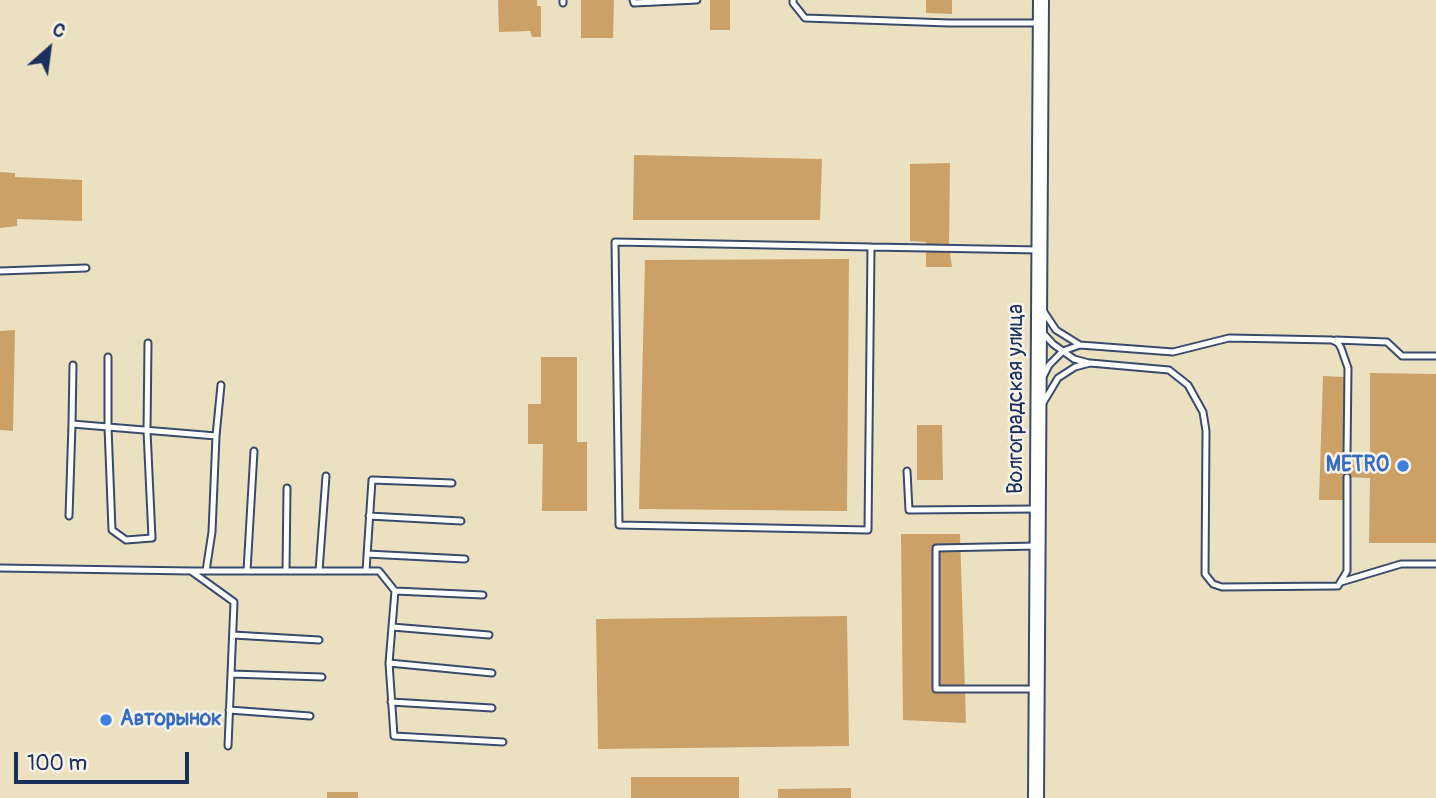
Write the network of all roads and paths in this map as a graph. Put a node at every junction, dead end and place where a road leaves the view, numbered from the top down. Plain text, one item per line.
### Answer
1 (634, 0) edge
2 (698, 0) edge
3 (793, 0) edge
4 (1041, 0) edge
5 (1041, 23) junction
6 (871, 247) junction
7 (1039, 250) junction
8 (86, 268) dead end
9 (0, 271) edge
10 (1039, 299) junction
11 (1039, 328) junction
12 (1332, 340) junction
13 (148, 343) dead end
14 (1080, 345) junction
15 (1063, 351) junction
16 (1436, 356) edge
17 (108, 357) dead end
18 (1090, 363) junction
19 (73, 365) dead end
20 (220, 385) dead end
21 (1038, 394) junction
22 (1038, 415) junction
23 (72, 424) junction
24 (108, 427) junction
25 (147, 430) junction
26 (216, 436) junction
27 (254, 451) dead end
28 (1347, 454) dead end
29 (907, 471) dead end
30 (326, 476) dead end
31 (1347, 477) dead end
32 (452, 483) dead end
33 (287, 488) dead end
34 (1038, 509) junction
35 (69, 516) dead end
36 (369, 516) junction
37 (461, 521) dead end
38 (1037, 546) junction
39 (367, 554) junction
40 (465, 559) dead end
41 (1436, 564) edge
42 (0, 568) edge
43 (191, 571) junction
44 (206, 571) junction
45 (247, 571) junction
46 (286, 571) junction
47 (320, 571) junction
48 (366, 571) junction
49 (1342, 582) junction
50 (395, 591) junction
51 (483, 596) dead end
52 (392, 627) junction
53 (233, 635) junction
54 (489, 635) dead end
55 (319, 640) dead end
56 (389, 663) junction
57 (492, 673) dead end
58 (231, 674) junction
59 (322, 677) dead end
60 (1037, 689) junction
61 (391, 702) junction
62 (492, 708) dead end
63 (229, 710) junction
64 (310, 716) dead end
65 (503, 742) dead end
66 (228, 746) dead end
67 (1036, 798) edge

1 - 2 lane
3 - 5 lane
4 - 5 main road, Волгоградская улица
5 - 7 main road, Волгоградская улица
6 - 6 lane
6 - 7 lane
7 - 10 main road, Волгоградская улица
8 - 9 lane
10 - 11 main road, Волгоградская улица
10 - 14 lane
11 - 15 lane
11 - 21 main road, Волгоградская улица
12 - 14 lane
12 - 16 lane
12 - 28 lane
13 - 25 lane
14 - 15 lane
15 - 18 lane
15 - 21 lane
17 - 24 lane
18 - 22 lane
18 - 49 lane
19 - 23 lane
20 - 26 lane
21 - 22 main road, Волгоградская улица
22 - 34 main road, Волгоградская улица
23 - 24 lane
23 - 35 lane
24 - 25 lane
24 - 25 lane
25 - 26 lane
26 - 44 lane
27 - 45 lane
29 - 34 lane
30 - 47 lane
31 - 49 lane
32 - 36 lane
33 - 46 lane
34 - 38 main road, Волгоградская улица
36 - 37 lane
36 - 39 lane
38 - 60 main road, Волгоградская улица
38 - 60 lane
39 - 40 lane
39 - 48 lane
41 - 49 lane
42 - 43 lane
43 - 44 lane
43 - 53 lane
44 - 45 lane
45 - 46 lane
46 - 47 lane
47 - 48 lane
48 - 50 lane
50 - 51 lane
50 - 52 lane
52 - 54 lane
52 - 56 lane
53 - 55 lane
53 - 58 lane
56 - 57 lane
56 - 61 lane
58 - 59 lane
58 - 63 lane
60 - 67 main road, Волгоградская улица
61 - 62 lane
61 - 65 lane
63 - 64 lane
63 - 66 lane

